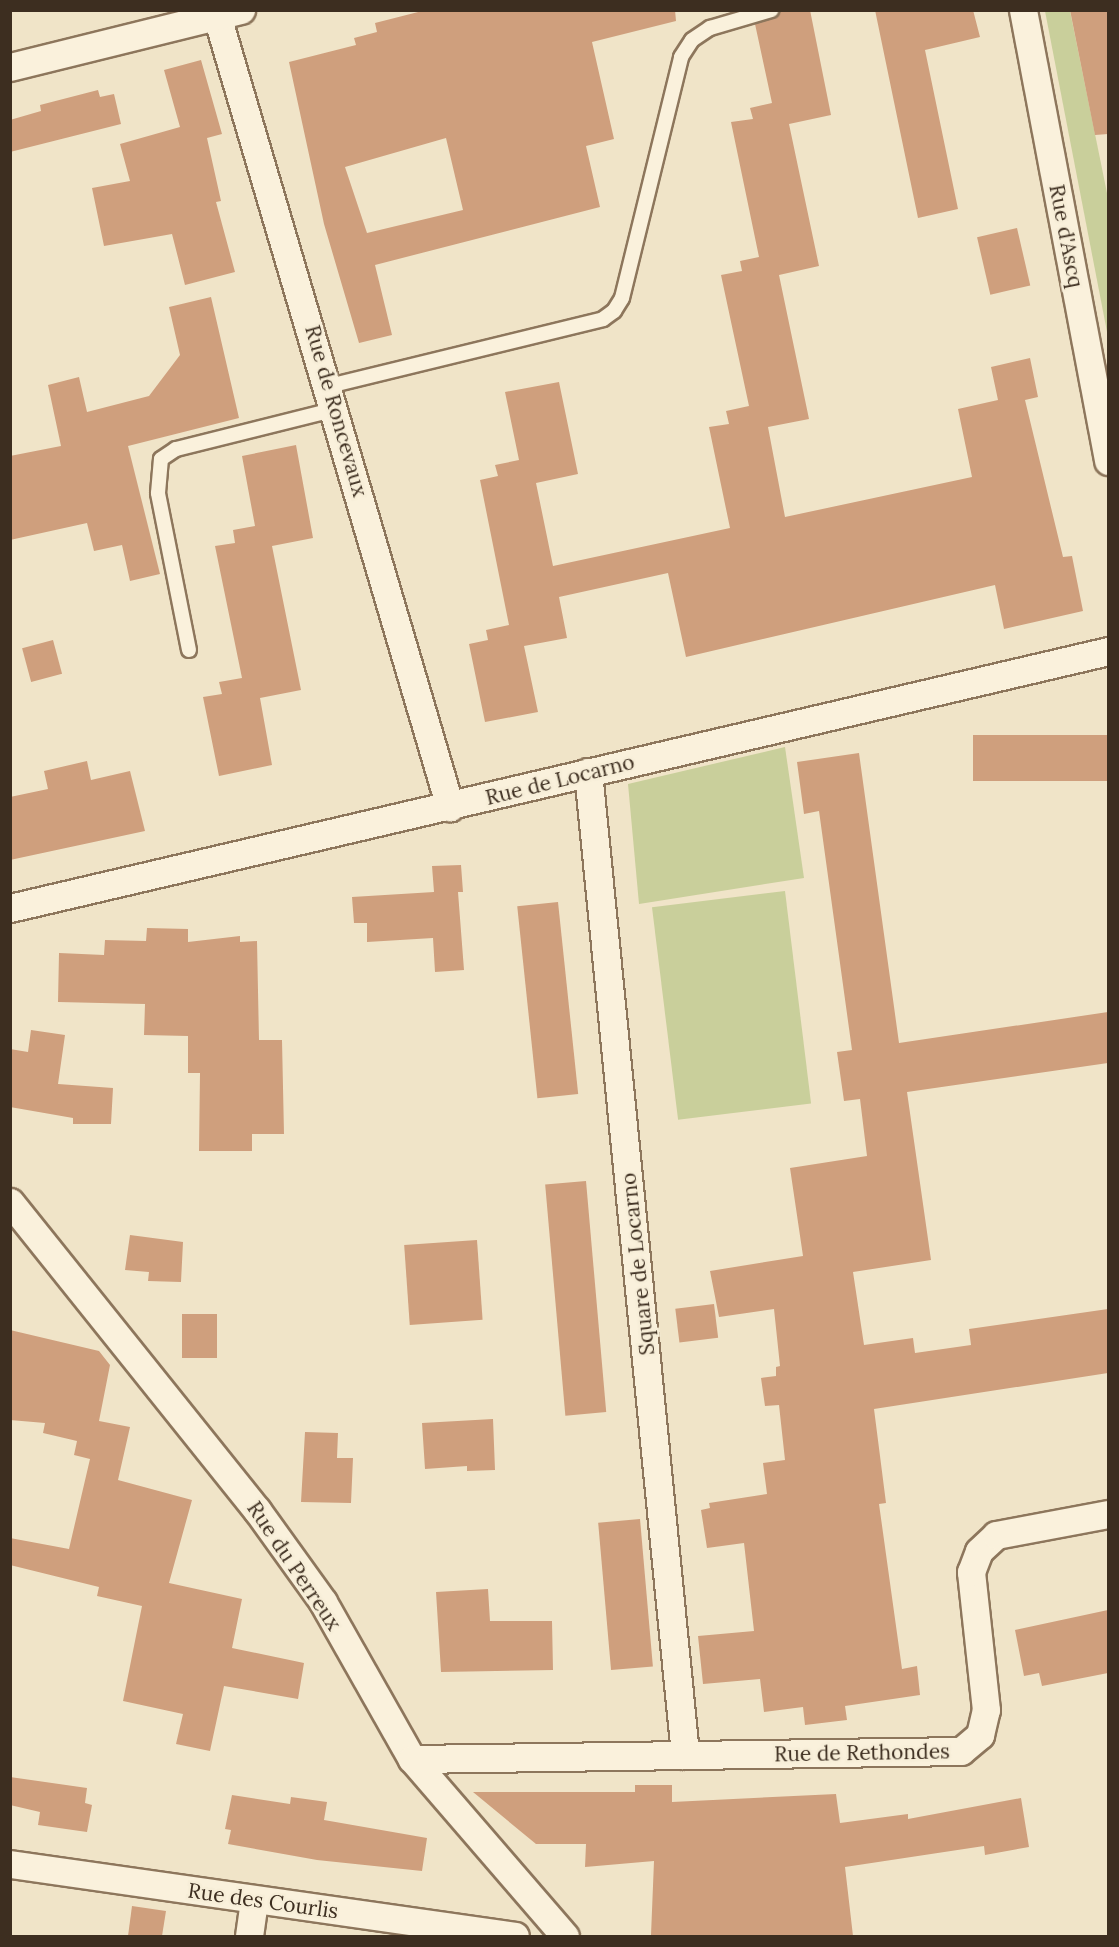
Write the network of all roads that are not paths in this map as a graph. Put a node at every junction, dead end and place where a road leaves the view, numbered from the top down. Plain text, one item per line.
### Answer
1 (771, 10) edge
2 (1023, 10) edge
3 (229, 13) edge
4 (10, 68) edge
5 (332, 398) junction
6 (1108, 462) edge
7 (189, 650) dead end
8 (1108, 651) edge
9 (588, 772) junction
10 (450, 807) junction
11 (10, 908) edge
12 (10, 1202) edge
13 (1108, 1514) edge
14 (686, 1755) junction
15 (412, 1759) junction
16 (10, 1864) edge
17 (254, 1901) junction
18 (559, 1931) edge
19 (249, 1936) edge
20 (515, 1936) edge
21 (526, 1936) edge

1 - 5 lane
2 - 6 street, Rue d'Ascq
3 - 4 street
3 - 5 street, Rue de Roncevaux
5 - 7 lane
5 - 10 street, Rue de Roncevaux
8 - 9 street, Rue de Locarno
9 - 10 street, Rue de Locarno
9 - 14 street, Square de Locarno
10 - 11 street, Rue de Locarno
12 - 15 street, Rue du Perreux
13 - 14 street, Rue de Rethondes
14 - 15 street, Rue de Rethondes
15 - 18 street, Rue du Perreux
16 - 17 street, Rue des Courlis
17 - 19 street
17 - 20 street, Rue des Courlis
18 - 21 street

